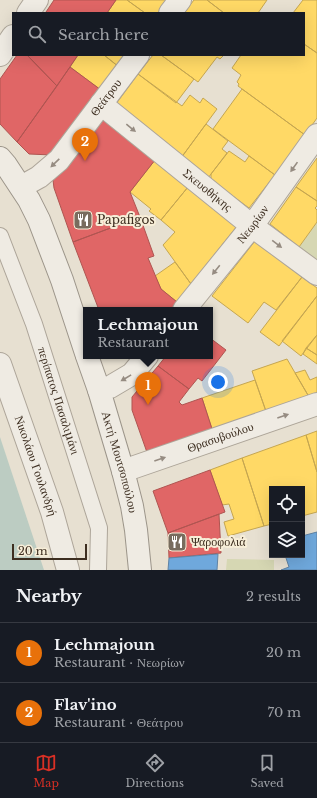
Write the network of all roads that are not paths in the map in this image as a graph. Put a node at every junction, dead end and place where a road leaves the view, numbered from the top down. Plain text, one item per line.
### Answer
1 (37, 0) edge
2 (180, 0) edge
3 (29, 12) edge
4 (171, 12) edge
5 (12, 37) edge
6 (0, 55) edge
7 (137, 56) edge
8 (101, 104) junction
9 (317, 135) edge
10 (0, 158) edge
11 (21, 187) junction
12 (252, 226) junction
13 (0, 236) edge
14 (317, 274) edge
15 (186, 307) edge
16 (83, 344) edge
17 (88, 359) edge
18 (144, 359) edge
19 (0, 364) edge
20 (98, 390) junction
21 (317, 404) edge
22 (123, 471) junction
23 (68, 570) edge
24 (98, 570) edge
25 (140, 570) edge

1 - 3 street
2 - 4 street
5 - 6 street
7 - 8 street, Θεάτρου
8 -> 11 street, Θεάτρου
8 -> 12 street, Σκευοθήκης
9 -> 12 street, Νεωρίων
10 - 11 street
11 - 16 street
12 -> 14 street, Σκευοθήκης
12 -> 15 street, Νεωρίων
13 - 24 street, περίπατος Πασαλιμάνι
17 - 20 street, Ακτή Μουτσοπούλου
18 -> 20 street
19 - 23 street, Νικολάου Γουλανδρή
20 - 22 street, Ακτή Μουτσοπούλου
22 -> 21 street, Θρασυβούλου
22 - 25 street, Ακτή Μουτσοπούλου

